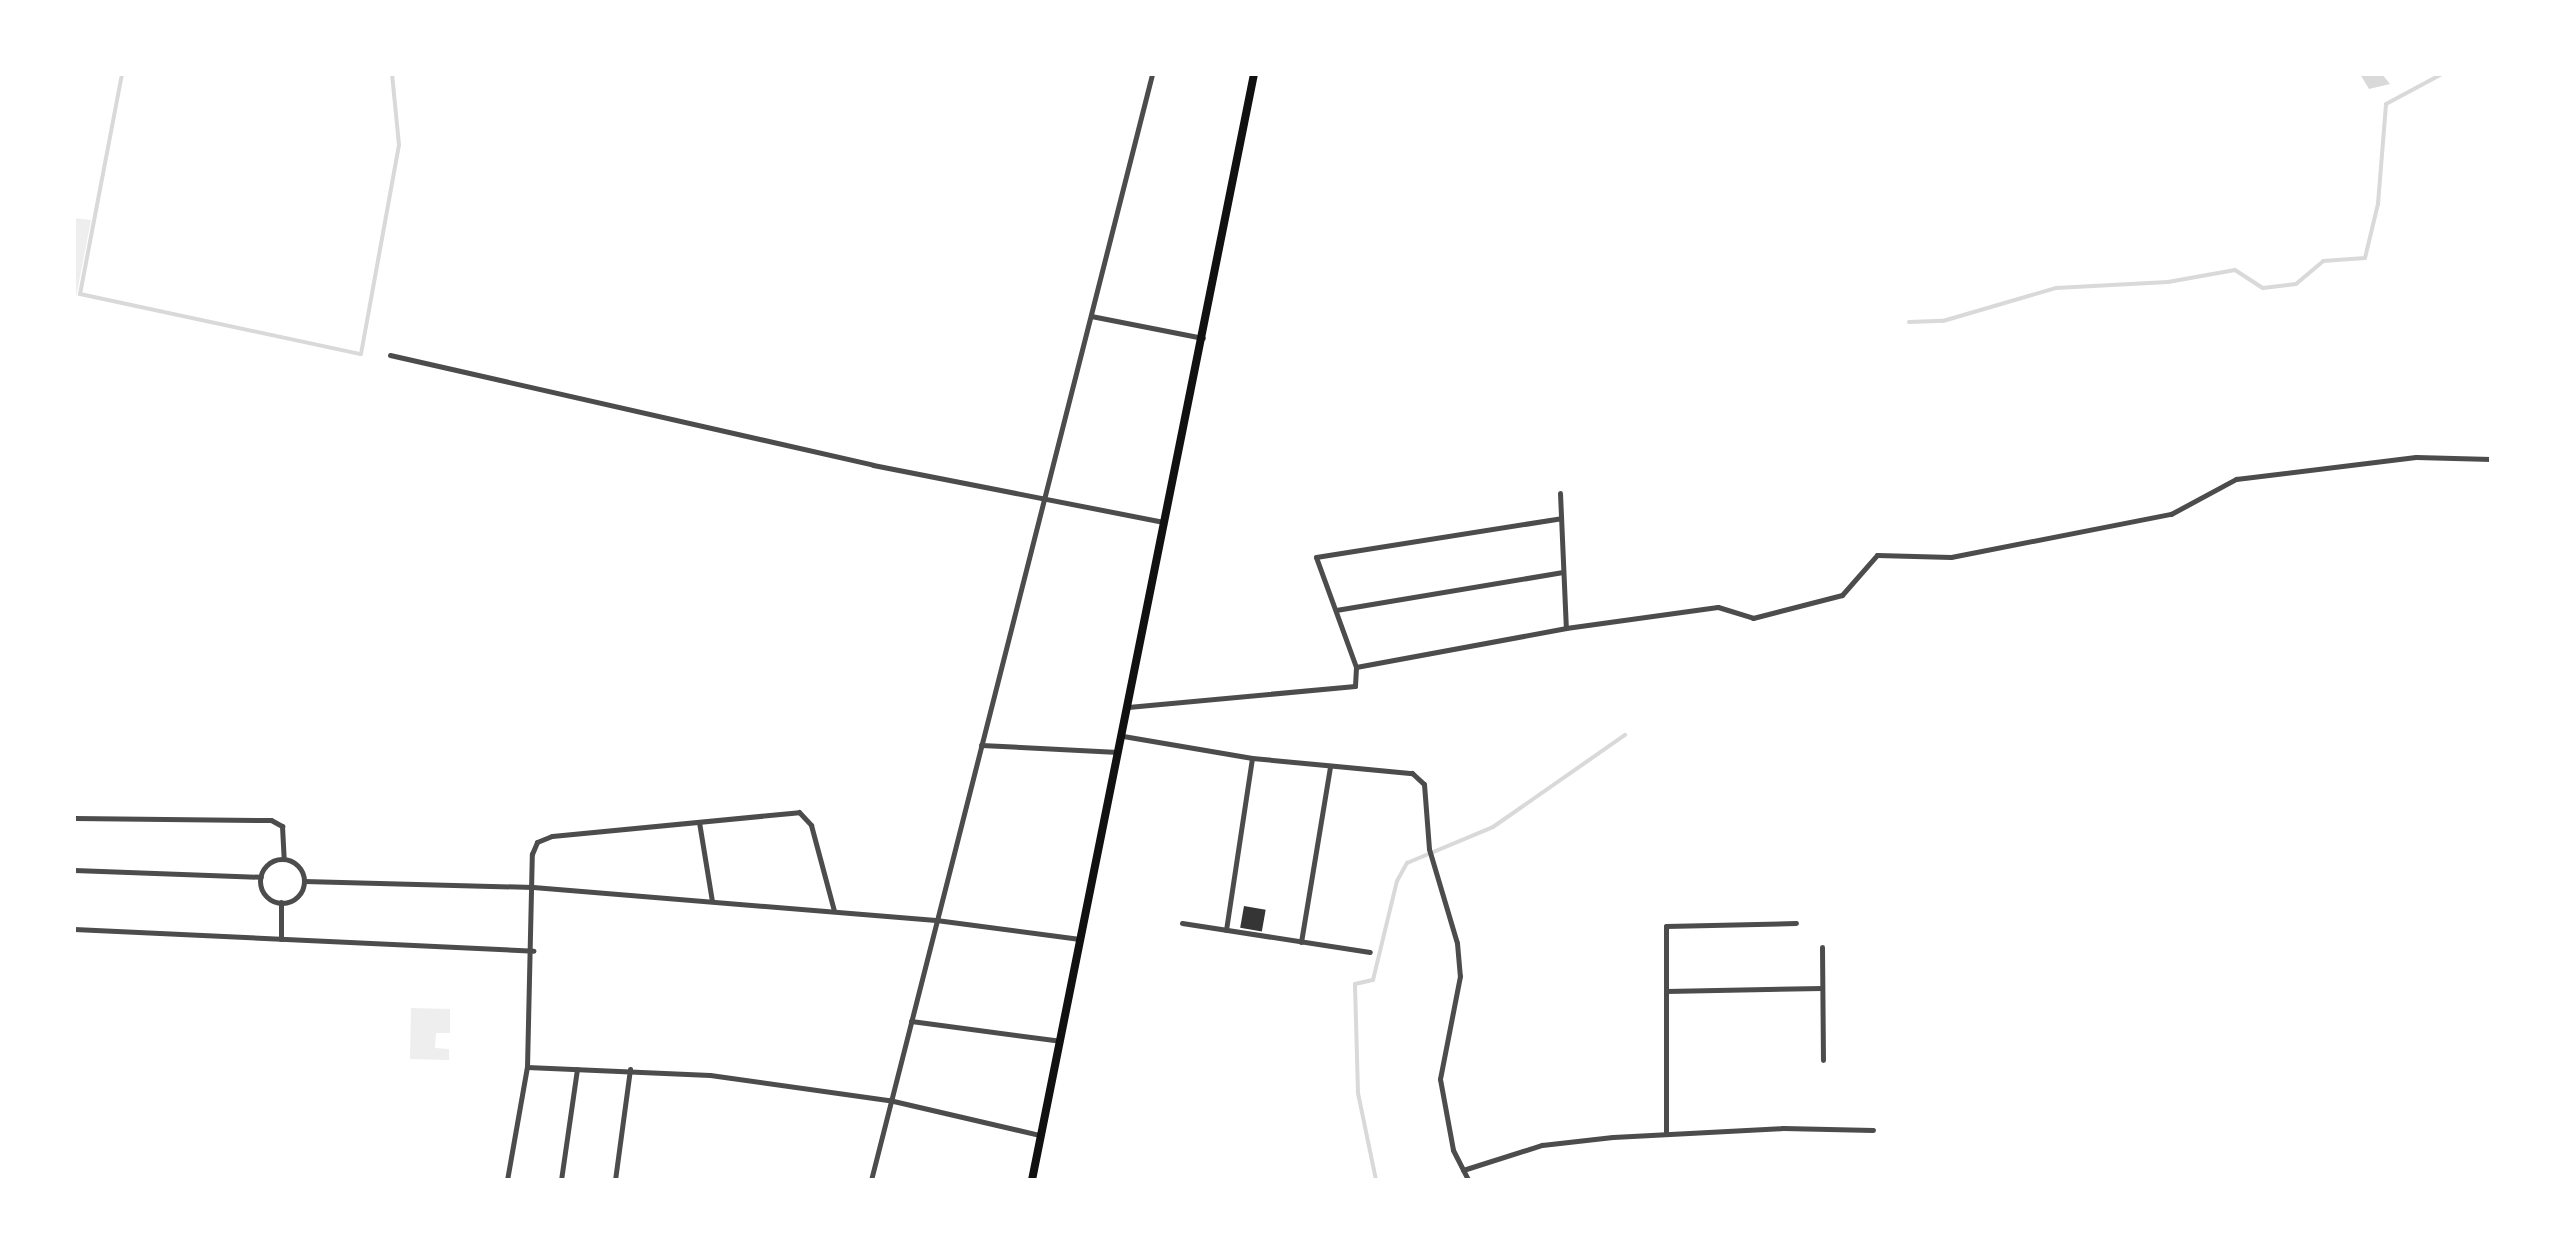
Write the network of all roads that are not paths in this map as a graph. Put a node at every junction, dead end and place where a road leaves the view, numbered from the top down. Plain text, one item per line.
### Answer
1 (1152, 74) edge
2 (1254, 74) edge
3 (1091, 316) junction
4 (1203, 338) junction
5 (390, 355) dead end
6 (2491, 459) edge
7 (1560, 493) dead end
8 (1041, 500) junction
9 (1561, 518) junction
10 (1163, 522) junction
11 (1563, 572) junction
12 (1336, 610) junction
13 (1566, 628) junction
14 (1356, 667) junction
15 (1128, 707) junction
16 (1123, 736) junction
17 (981, 745) junction
18 (1118, 752) junction
19 (1252, 758) junction
20 (1330, 765) junction
21 (74, 818) edge
22 (699, 822) junction
23 (284, 859) junction
24 (74, 870) edge
25 (261, 877) junction
26 (304, 881) junction
27 (533, 887) junction
28 (712, 901) junction
29 (281, 902) junction
30 (834, 911) junction
31 (936, 920) junction
32 (1182, 923) dead end
33 (1796, 923) dead end
34 (74, 929) edge
35 (1226, 930) junction
36 (281, 939) junction
37 (1080, 939) junction
38 (1301, 942) junction
39 (1822, 947) dead end
40 (533, 951) junction
41 (1370, 952) dead end
42 (1822, 988) junction
43 (1666, 991) junction
44 (911, 1021) junction
45 (1060, 1041) junction
46 (1823, 1060) dead end
47 (527, 1067) junction
48 (577, 1069) junction
49 (630, 1069) junction
50 (889, 1100) junction
51 (1873, 1130) dead end
52 (1666, 1134) junction
53 (1040, 1135) junction
54 (1463, 1170) junction
55 (507, 1180) edge
56 (561, 1180) edge
57 (615, 1180) edge
58 (871, 1180) edge
59 (1032, 1180) edge
60 (1468, 1180) edge

1 - 3 street
2 - 4 highway
3 - 4 street
3 - 8 street
4 - 10 highway
5 - 8 street
6 - 13 street
7 - 9 street
8 - 10 street
8 - 17 street
9 - 11 street
9 - 12 street
10 - 15 highway
11 - 12 street
11 - 13 street
12 - 14 street
13 - 14 street
14 - 15 street
15 - 16 highway
16 - 18 highway
16 - 19 street
17 - 18 street
17 - 31 street
18 - 37 highway
19 - 20 street
19 - 35 street
20 - 38 street
20 - 54 street
21 - 23 street
22 - 27 street
22 - 28 street
22 - 30 street
23 - 25 street
23 - 26 street
24 - 25 street
25 - 29 street
26 - 27 street
26 - 29 street
27 - 28 street
27 - 40 street
28 - 30 street
29 - 36 street
30 - 31 street
31 - 37 street
31 - 44 street
32 - 35 street
33 - 43 street
34 - 36 street
35 - 38 street
36 - 40 street
37 - 45 highway
38 - 41 street
39 - 42 street
40 - 47 street
42 - 43 street
42 - 46 street
43 - 52 street
44 - 45 street
44 - 50 street
45 - 53 highway
47 - 48 street
47 - 55 street
48 - 49 street
48 - 56 street
49 - 50 street
49 - 57 street
50 - 53 street
50 - 58 street
51 - 52 street
52 - 54 street
53 - 59 highway
54 - 60 street

